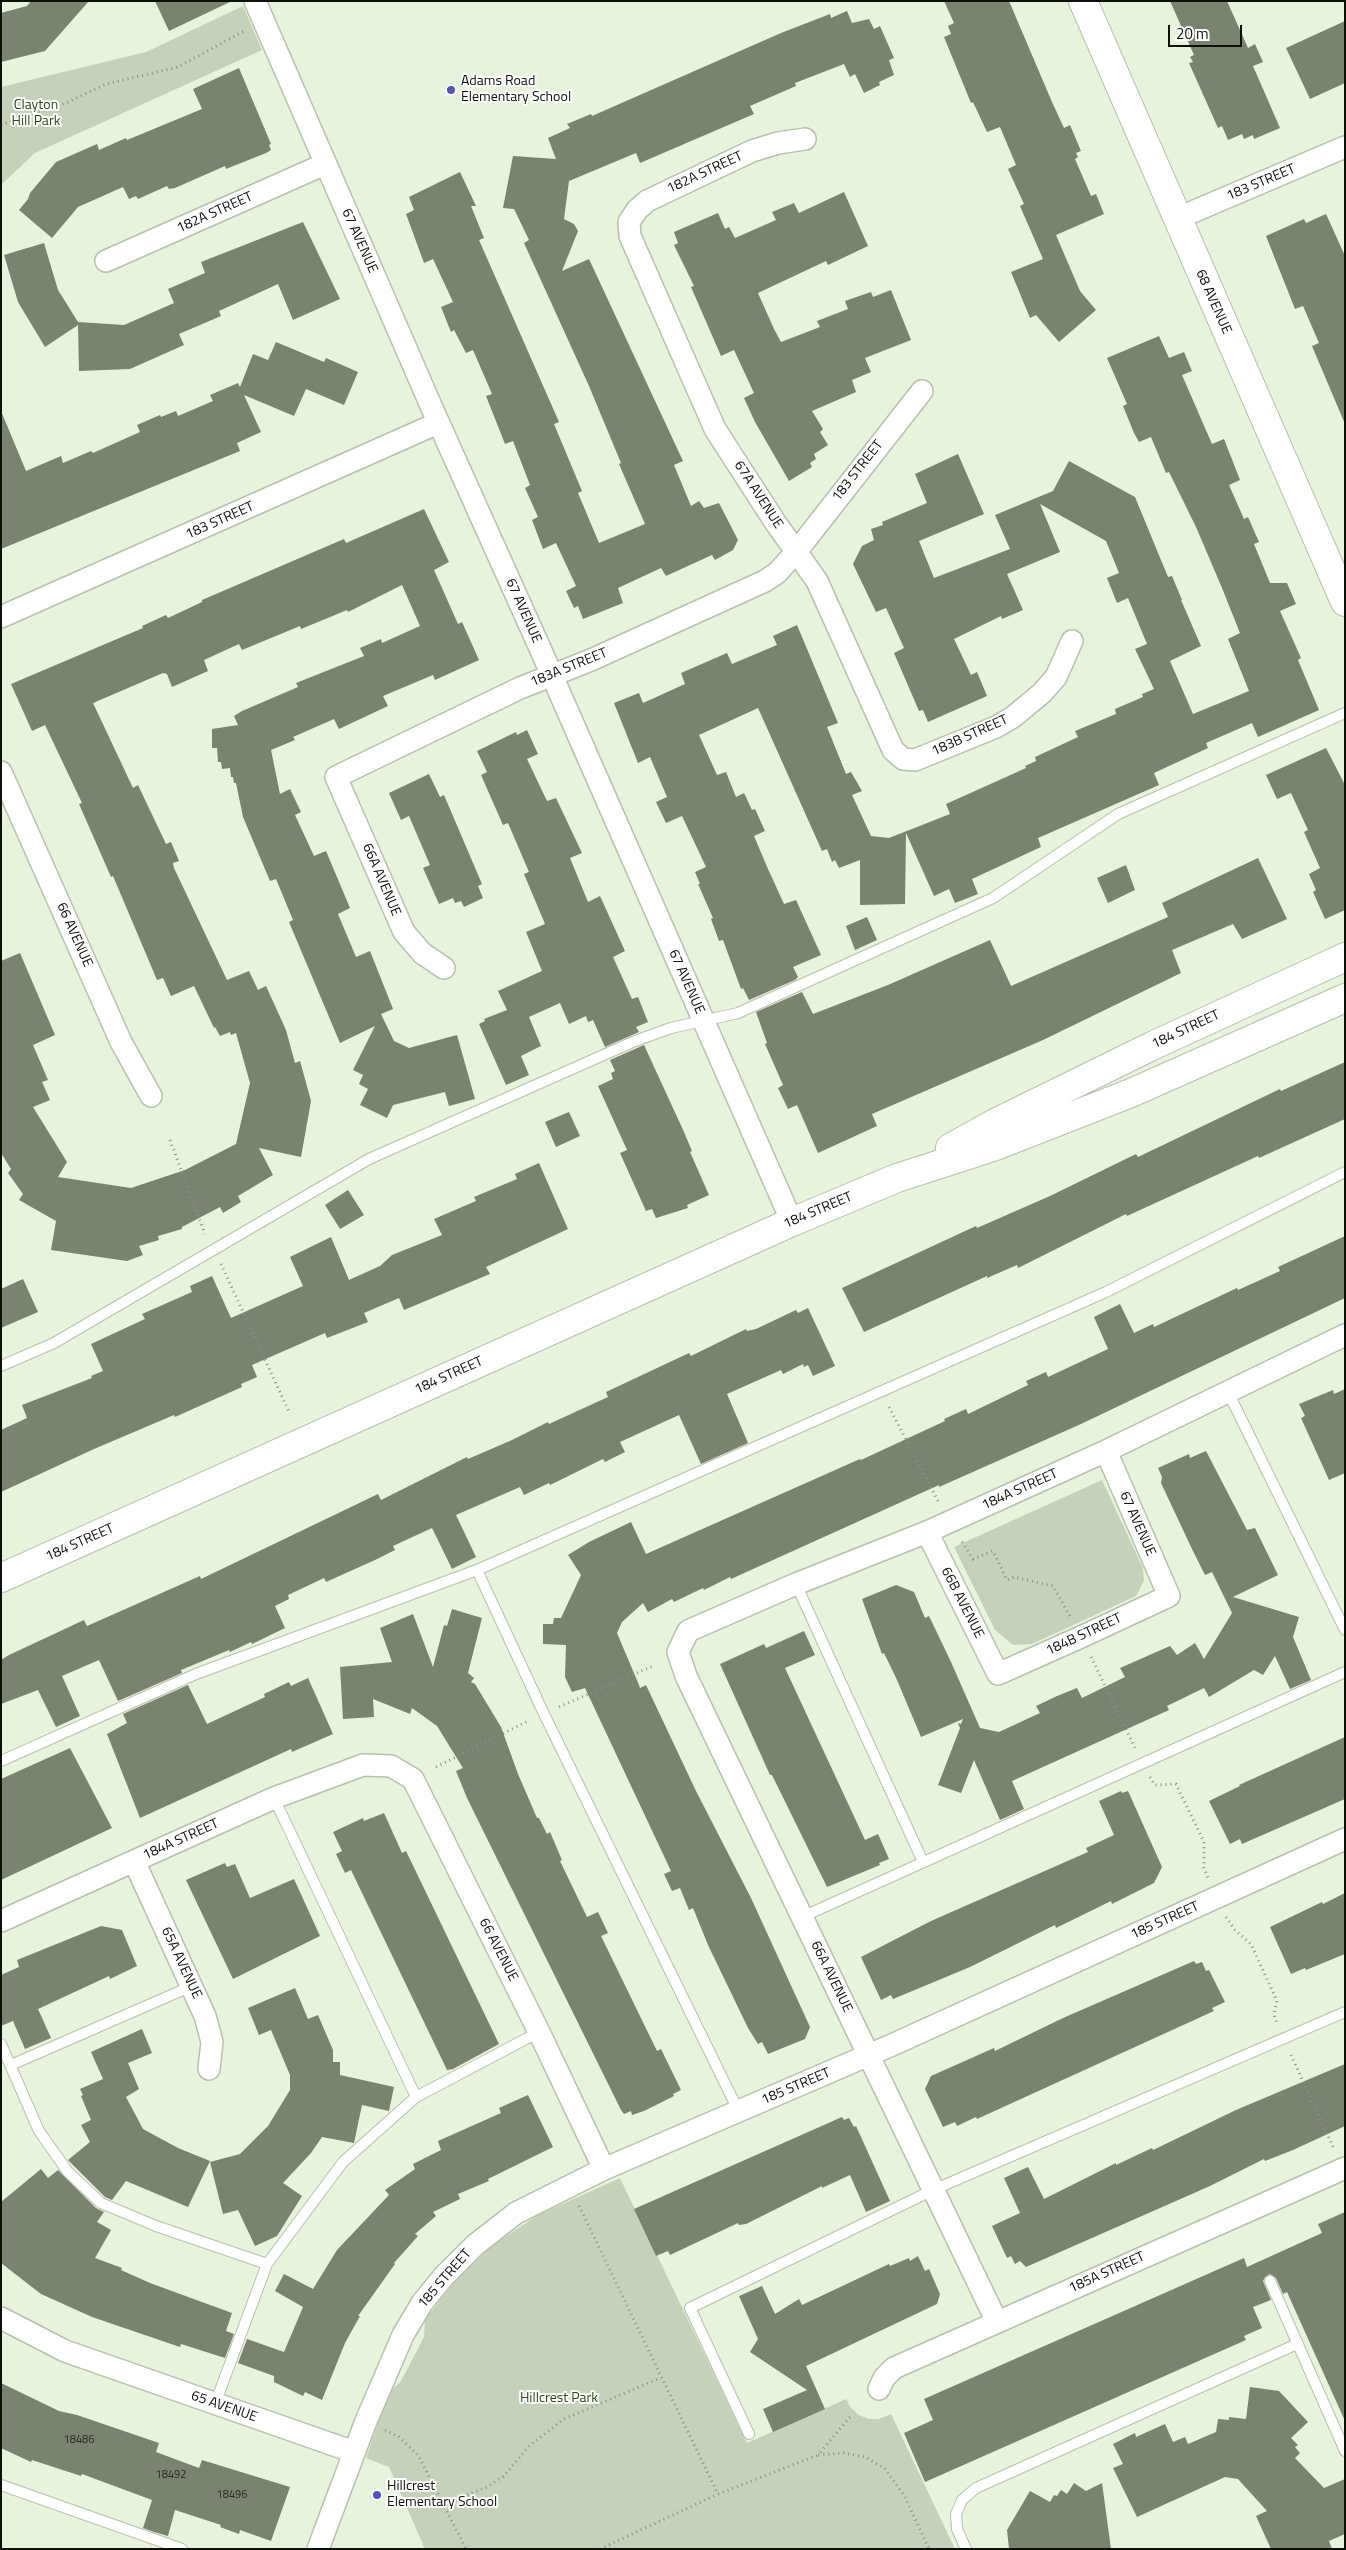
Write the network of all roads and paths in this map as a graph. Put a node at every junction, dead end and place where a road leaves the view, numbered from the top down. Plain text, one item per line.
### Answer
1 (255, 1) edge
2 (1083, 1) edge
3 (250, 28) dead end
4 (1, 125) edge
5 (805, 139) dead end
6 (1345, 147) edge
7 (325, 164) junction
8 (1176, 219) junction
9 (630, 236) joint
10 (106, 261) dead end
11 (922, 391) dead end
12 (438, 423) junction
13 (796, 552) junction
14 (1345, 602) edge
15 (1, 617) edge
16 (1072, 641) dead end
17 (552, 676) junction
18 (1345, 713) edge
19 (893, 750) joint
20 (1, 772) edge
21 (336, 777) joint
22 (1345, 957) edge
23 (444, 968) dead end
24 (1345, 998) edge
25 (702, 1020) junction
26 (151, 1096) dead end
27 (170, 1140) dead end
28 (1345, 1172) edge
29 (898, 1178) junction
30 (792, 1222) junction
31 (205, 1234) dead end
32 (220, 1262) dead end
33 (1345, 1334) edge
34 (1, 1366) edge
35 (1228, 1392) junction
36 (888, 1404) dead end
37 (290, 1414) dead end
38 (1106, 1451) junction
39 (938, 1502) dead end
40 (927, 1532) junction
41 (960, 1540) dead end
42 (477, 1570) junction
43 (1, 1578) edge
44 (796, 1584) junction
45 (1169, 1596) joint
46 (1076, 1626) dead end
47 (1345, 1630) edge
48 (688, 1631) joint
49 (1089, 1652) dead end
50 (654, 1665) dead end
51 (1345, 1672) edge
52 (998, 1674) joint
53 (554, 1709) dead end
54 (536, 1718) dead end
55 (1139, 1755) dead end
56 (1, 1761) edge
57 (363, 1765) joint
58 (436, 1767) dead end
59 (1149, 1774) dead end
60 (274, 1798) junction
61 (1345, 1839) edge
62 (134, 1861) junction
63 (923, 1862) junction
64 (1210, 1883) dead end
65 (1223, 1910) dead end
66 (802, 1917) junction
67 (1, 1921) edge
68 (192, 1986) junction
69 (1345, 2012) edge
70 (1279, 2026) dead end
71 (539, 2032) junction
72 (1, 2044) edge
73 (1289, 2050) dead end
74 (869, 2055) junction
75 (11, 2065) junction
76 (209, 2069) dead end
77 (416, 2097) junction
78 (739, 2112) junction
79 (1334, 2150) dead end
80 (1345, 2168) edge
81 (604, 2169) junction
82 (934, 2190) junction
83 (576, 2199) dead end
84 (267, 2264) junction
85 (1270, 2281) dead end
86 (1, 2318) edge
87 (997, 2322) junction
88 (1297, 2344) junction
89 (660, 2378) junction
90 (879, 2389) dead end
91 (215, 2404) junction
92 (850, 2417) dead end
93 (379, 2427) dead end
94 (749, 2434) dead end
95 (1345, 2451) edge
96 (354, 2452) junction
97 (818, 2456) junction
98 (1, 2485) edge
99 (718, 2494) junction
100 (443, 2501) junction
101 (182, 2549) edge
102 (318, 2549) edge
103 (466, 2549) edge
104 (600, 2549) edge
105 (929, 2549) edge
106 (966, 2549) edge

1 - 7 street, 67 AVENUE
2 - 8 main road, 68 AVENUE
3 - 4 path
5 - 9 street, 182A STREET
6 - 8 street, 183 STREET
7 - 10 street, 182A STREET
7 - 12 street, 67 AVENUE
8 - 14 main road, 68 AVENUE
9 - 13 street, 67A AVENUE
11 - 13 street, 183 STREET
12 - 15 street, 183 STREET
12 - 17 street, 67 AVENUE
13 - 17 street, 183A STREET
13 - 19 street, 67A AVENUE
16 - 19 street, 183B STREET
17 - 21 street, 183A STREET
17 - 25 street, 67 AVENUE
18 - 25 lane
20 - 26 street, 66 AVENUE
21 - 23 street, 66A AVENUE
22 - 29 main road, 184 STREET
24 - 29 main road, 184 STREET
25 - 30 street, 67 AVENUE
25 - 34 lane
27 - 31 path
28 - 42 lane
29 - 30 main road, 184 STREET
30 - 43 main road, 184 STREET
32 - 37 path
33 - 35 street, 184A STREET
35 - 38 street, 184A STREET
35 - 47 lane
36 - 39 path
38 - 40 street, 184A STREET
38 - 45 street, 67 AVENUE
40 - 44 street, 184A STREET
40 - 52 street, 66B AVENUE
41 - 46 path
42 - 56 lane
42 - 78 lane
44 - 48 street, 184A STREET
44 - 63 lane
45 - 52 street, 184B STREET
48 - 66 street, 66A AVENUE
49 - 55 path
50 - 53 path
51 - 63 lane
54 - 58 path
57 - 60 street, 184A STREET
57 - 71 street, 66 AVENUE
59 - 64 path
60 - 62 street, 184A STREET
60 - 77 lane
61 - 74 street, 185 STREET
62 - 67 street, 184A STREET
62 - 68 street, 65A AVENUE
63 - 66 lane
65 - 70 path
66 - 74 street, 66A AVENUE
68 - 75 lane
68 - 76 street, 65A AVENUE
69 - 82 lane
71 - 77 lane
71 - 81 street, 66 AVENUE
72 - 75 lane
73 - 79 path
74 - 78 street, 185 STREET
74 - 82 street, 66A AVENUE
75 - 84 lane
77 - 84 lane
78 - 81 street, 185 STREET
80 - 87 street, 185A STREET
81 - 96 street, 185 STREET
82 - 87 street, 66A AVENUE
82 - 94 lane
83 - 89 path
84 - 91 lane
85 - 88 lane
86 - 91 street, 65 AVENUE
87 - 90 street, 185A STREET
88 - 95 lane
88 - 106 lane
89 - 99 path
89 - 100 path
91 - 96 street, 65 AVENUE
92 - 97 path
93 - 100 path
96 - 102 street
97 - 99 path
97 - 105 path
98 - 101 lane
99 - 104 path
100 - 103 path

